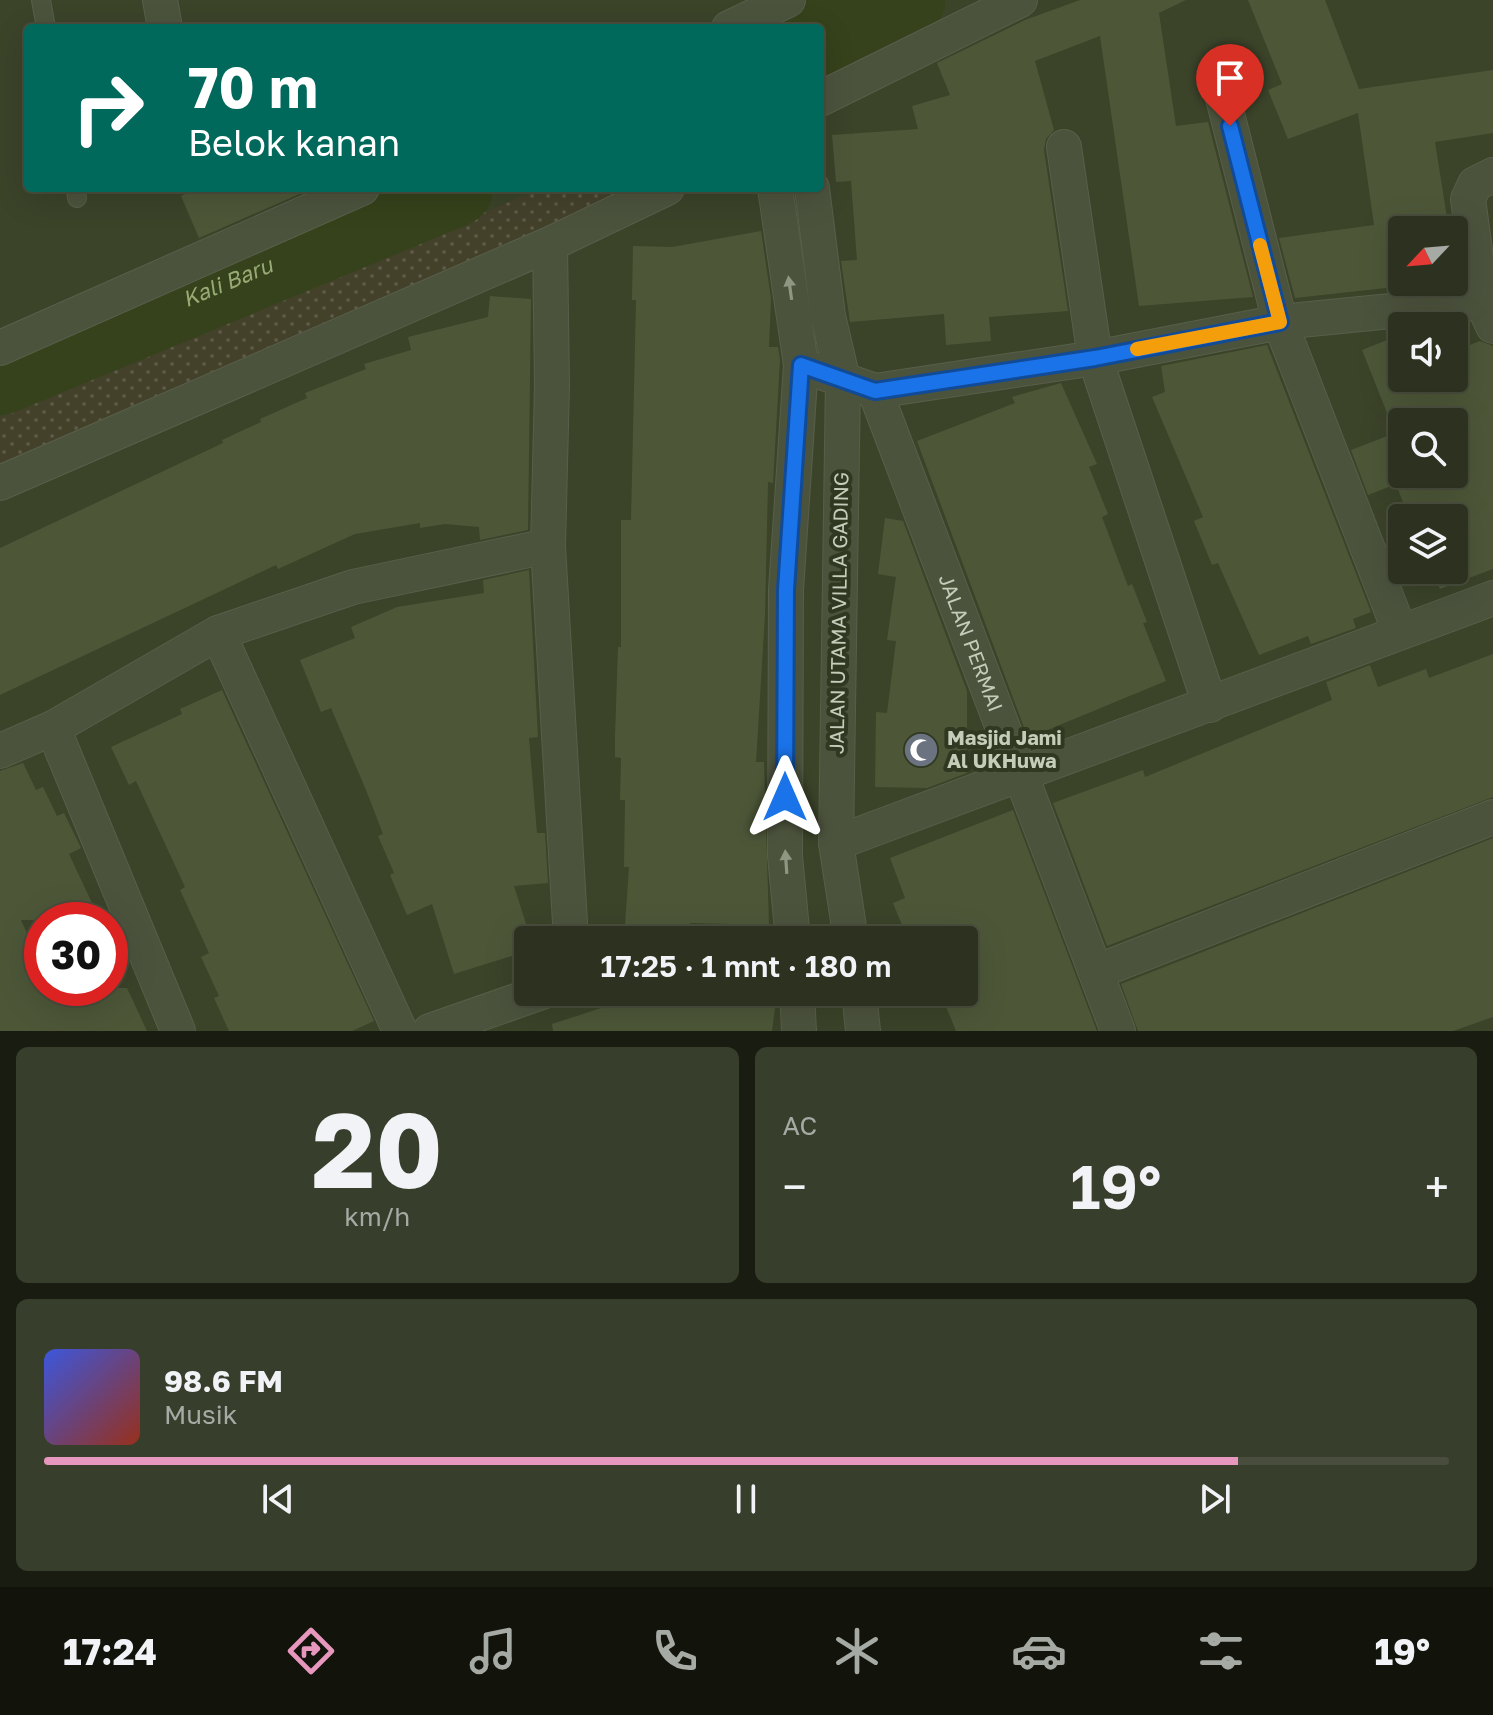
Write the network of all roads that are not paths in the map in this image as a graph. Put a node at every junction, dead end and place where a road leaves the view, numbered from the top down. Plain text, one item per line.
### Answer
1 (41, 0) edge
2 (160, 0) edge
3 (1020, 0) edge
4 (45, 24) edge
5 (164, 24) edge
6 (824, 97) edge
7 (1223, 98) dead end
8 (1064, 147) dead end
9 (1493, 175) edge
10 (353, 192) edge
11 (659, 192) edge
12 (776, 192) edge
13 (812, 192) edge
14 (550, 244) junction
15 (1487, 314) edge
16 (1280, 322) junction
17 (0, 348) edge
18 (1095, 358) junction
19 (801, 365) junction
20 (859, 385) junction
21 (0, 483) edge
22 (548, 546) junction
23 (1493, 598) edge
24 (1400, 632) junction
25 (218, 633) junction
26 (1210, 705) junction
27 (53, 728) junction
28 (0, 751) edge
29 (1022, 773) junction
30 (1493, 817) edge
31 (836, 843) junction
32 (570, 926) edge
33 (792, 926) edge
34 (849, 926) edge
35 (1096, 972) junction
36 (514, 1002) edge
37 (798, 1006) edge
38 (860, 1006) edge
39 (178, 1031) edge
40 (400, 1031) edge
41 (430, 1031) edge
42 (799, 1031) edge
43 (863, 1031) edge
44 (1118, 1031) edge

1 - 4 lane
2 - 5 street
3 - 6 street
7 - 16 street
8 - 18 street
9 - 15 street
10 - 17 street
11 - 14 street
19 -> 12 street
13 - 20 street, JALAN PERMAI
14 - 21 street
14 - 22 street
15 - 16 street
16 - 18 street
16 - 24 street
18 - 20 street
18 - 26 street
19 - 20 street
33 -> 19 street
20 - 29 street, JALAN PERMAI
20 - 31 street, JALAN UTAMA VILLA GADING
22 - 25 street
22 - 32 street
23 - 24 street
24 - 26 street
25 - 27 street
25 - 40 street
26 - 29 street
27 - 28 street
27 - 39 street
29 - 31 street
29 - 35 street, JALAN PERMAI
30 - 35 street
31 - 34 street, JALAN UTAMA VILLA GADING
35 - 44 street, JALAN PERMAI
36 - 41 street
37 - 42 street
38 - 43 street

